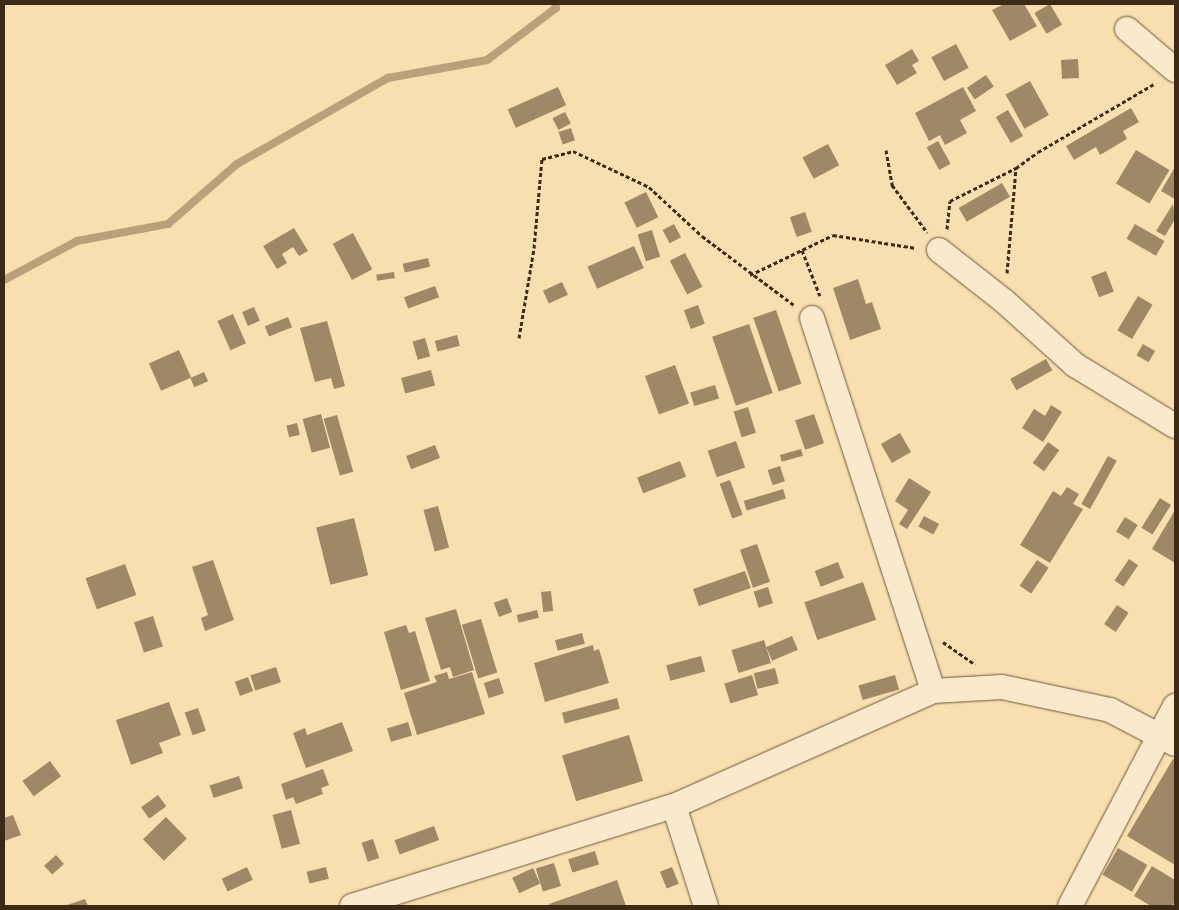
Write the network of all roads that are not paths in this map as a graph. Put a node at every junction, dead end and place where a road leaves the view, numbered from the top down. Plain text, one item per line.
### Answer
1 (1127, 29) dead end
2 (1167, 76) edge
3 (942, 252) road end
4 (812, 318) road end
5 (1175, 426) edge
6 (933, 691) junction
7 (1175, 706) edge
8 (1167, 739) edge
9 (674, 806) junction
10 (352, 906) edge
11 (706, 906) edge
12 (1070, 906) edge

1 - 2 street
3 - 5 street
4 - 6 street
6 - 8 street
6 - 9 street
7 - 8 street
8 - 12 street
9 - 10 street
9 - 11 street

